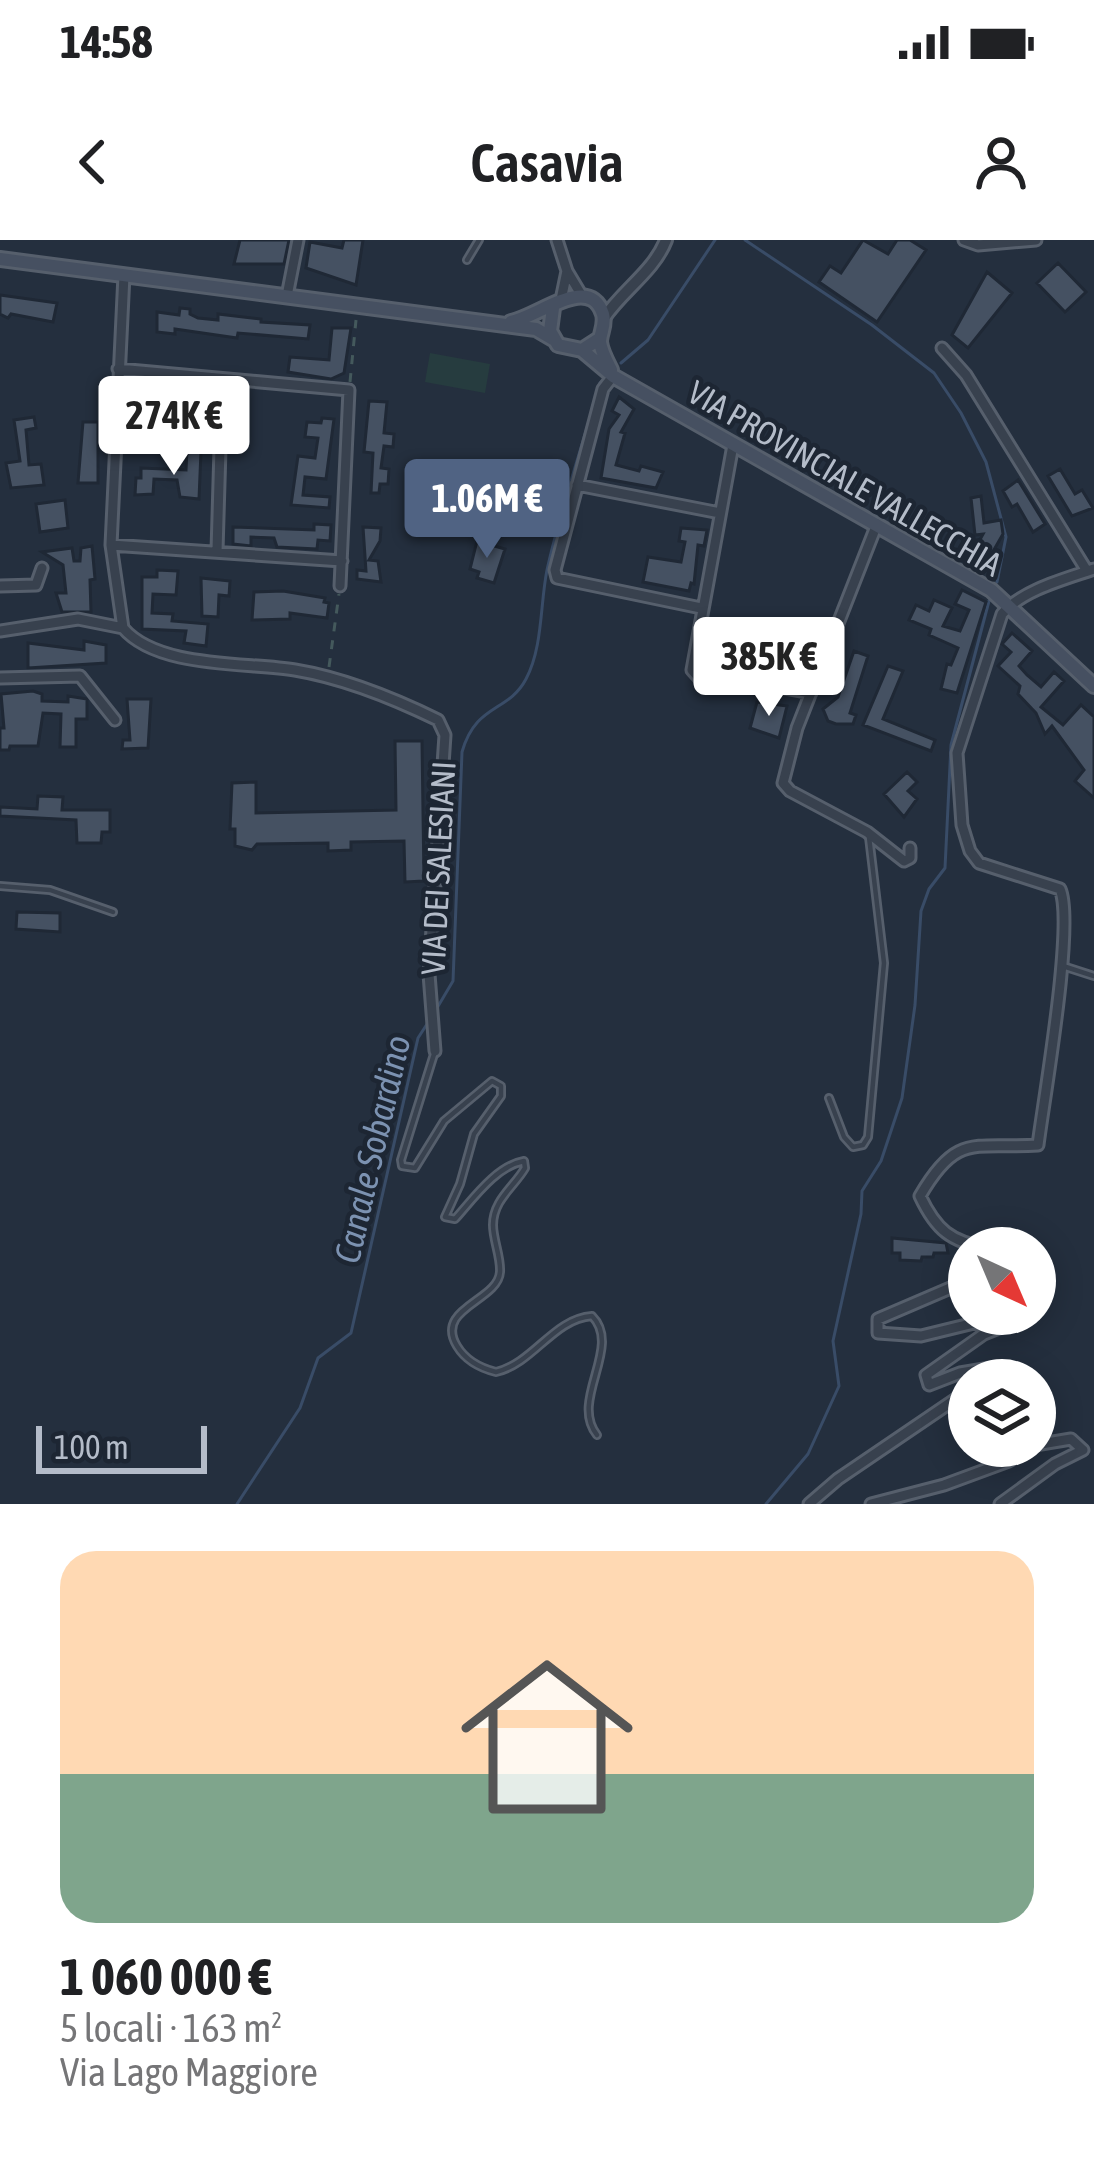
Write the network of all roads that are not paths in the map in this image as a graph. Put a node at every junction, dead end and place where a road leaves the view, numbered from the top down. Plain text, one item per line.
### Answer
1 (298, 240) edge
2 (479, 240) edge
3 (557, 240) edge
4 (666, 240) edge
5 (964, 240) edge
6 (1036, 240) edge
7 (0, 259) edge
8 (467, 260) dead end
9 (567, 271) junction
10 (124, 274) junction
11 (621, 293) junction
12 (287, 296) junction
13 (587, 298) junction
14 (557, 304) junction
15 (604, 318) junction
16 (492, 326) junction
17 (553, 339) junction
18 (599, 339) junction
19 (942, 348) dead end
20 (582, 350) junction
21 (118, 369) junction
22 (614, 376) junction
23 (222, 380) junction
24 (733, 446) junction
25 (578, 485) junction
26 (720, 513) junction
27 (877, 524) junction
28 (111, 545) junction
29 (217, 551) junction
30 (342, 561) junction
31 (42, 568) dead end
32 (1090, 570) edge
33 (0, 586) edge
34 (340, 586) road end
35 (1009, 606) junction
36 (700, 608) junction
37 (123, 628) junction
38 (0, 631) edge
39 (0, 678) edge
40 (1094, 686) edge
41 (811, 693) junction
42 (115, 720) dead end
43 (867, 832) junction
44 (910, 848) dead end
45 (0, 886) edge
46 (113, 912) dead end
47 (1060, 965) junction
48 (1094, 976) edge
49 (435, 1051) joint
50 (829, 1098) dead end
51 (948, 1233) edge
52 (948, 1289) edge
53 (948, 1329) edge
54 (983, 1335) edge
55 (948, 1359) edge
56 (949, 1359) edge
57 (948, 1378) edge
58 (948, 1404) edge
59 (597, 1435) dead end
60 (1056, 1441) edge
61 (1056, 1464) edge
62 (991, 1467) edge
63 (1051, 1467) edge
64 (809, 1504) edge
65 (871, 1504) edge
66 (1000, 1504) edge

1 - 12 street
2 - 8 lane
3 - 9 street
4 - 11 street
5 - 6 street
7 - 10 main road, VIA PROVINCIALE VALLECCHIA
9 - 13 street
9 - 14 street
10 - 12 main road, VIA PROVINCIALE VALLECCHIA
10 - 21 street
11 - 13 street
11 - 15 street
12 - 16 main road, VIA PROVINCIALE VALLECCHIA
13 - 14 main road, VIA PROVINCIALE VALLECCHIA
13 - 15 main road
14 - 16 main road, VIA PROVINCIALE VALLECCHIA
14 - 17 main road
15 - 18 main road
16 - 17 main road, VIA PROVINCIALE VALLECCHIA
17 - 20 main road, VIA PROVINCIALE VALLECCHIA
18 - 20 main road
18 - 22 main road
19 - 32 street
20 - 22 main road, VIA PROVINCIALE VALLECCHIA
21 - 23 street
21 - 28 street
22 - 24 main road, VIA PROVINCIALE VALLECCHIA
22 - 25 street
23 - 29 street
23 - 30 street
24 - 26 street
24 - 27 main road, VIA PROVINCIALE VALLECCHIA
25 - 26 street
25 - 36 street
26 - 36 street
27 - 35 main road, VIA PROVINCIALE VALLECCHIA
27 - 41 street
28 - 29 street
28 - 37 street
29 - 30 street
30 - 34 street
31 - 33 street
32 - 35 street
35 - 40 main road, VIA PROVINCIALE VALLECCHIA
35 - 47 street
36 - 41 street
37 - 38 street, VIA DEI SALESIANI
37 - 49 street, VIA DEI SALESIANI
39 - 42 street
41 - 43 street
43 - 44 street
43 - 50 lane
45 - 46 lane
47 - 48 lane
47 - 51 street
49 - 59 lane, VIA DEI SALESIANI
52 - 53 street
54 - 56 street
55 - 57 street
58 - 64 street
60 - 61 street
62 - 65 street
63 - 66 street

